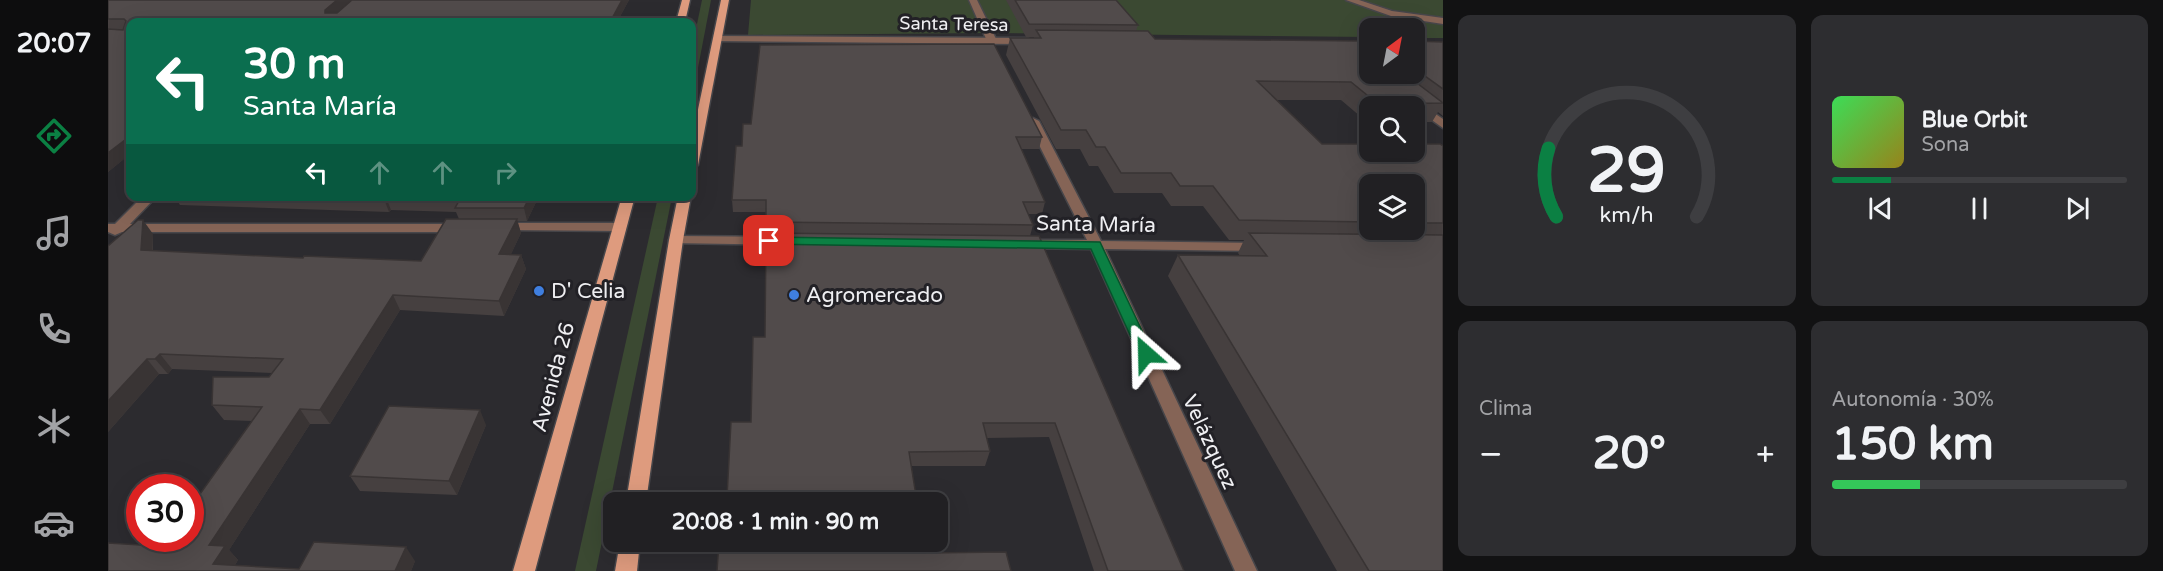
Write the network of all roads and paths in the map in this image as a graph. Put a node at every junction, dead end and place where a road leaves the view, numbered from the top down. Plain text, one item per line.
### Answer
1 (686, 0) edge
2 (725, 0) edge
3 (973, 0) edge
4 (1350, 0) edge
5 (681, 18) edge
6 (1418, 18) edge
7 (1425, 19) edge
8 (1425, 20) edge
9 (1443, 21) edge
10 (1443, 31) edge
11 (718, 38) junction
12 (992, 41) junction
13 (1039, 41) edge
14 (1002, 61) edge
15 (1023, 102) edge
16 (1425, 110) edge
17 (1443, 125) edge
18 (696, 145) edge
19 (145, 201) edge
20 (627, 201) edge
21 (684, 201) edge
22 (619, 227) junction
23 (111, 231) edge
24 (676, 240) junction
25 (804, 242) edge
26 (1014, 244) edge
27 (1096, 245) junction
28 (1275, 247) edge
29 (638, 492) edge
30 (629, 552) edge
31 (524, 571) edge
32 (626, 571) edge
33 (1246, 571) edge

1 - 5 main road
2 - 11 main road
3 - 12 street
4 - 6 street
7 - 9 street
8 - 10 street
11 - 12 street, Santa Teresa
11 - 18 main road
12 - 13 street, Santa Teresa
12 - 14 street
15 - 27 street, Velázquez
16 - 17 street
19 - 23 street
20 - 22 main road, Avenida 26
21 - 24 main road
22 - 23 street
22 - 31 main road, Avenida 26
24 - 25 street
24 - 29 main road
26 - 27 street, Santa María
27 - 28 street, Santa María
27 - 33 street, Velázquez
30 - 32 main road

